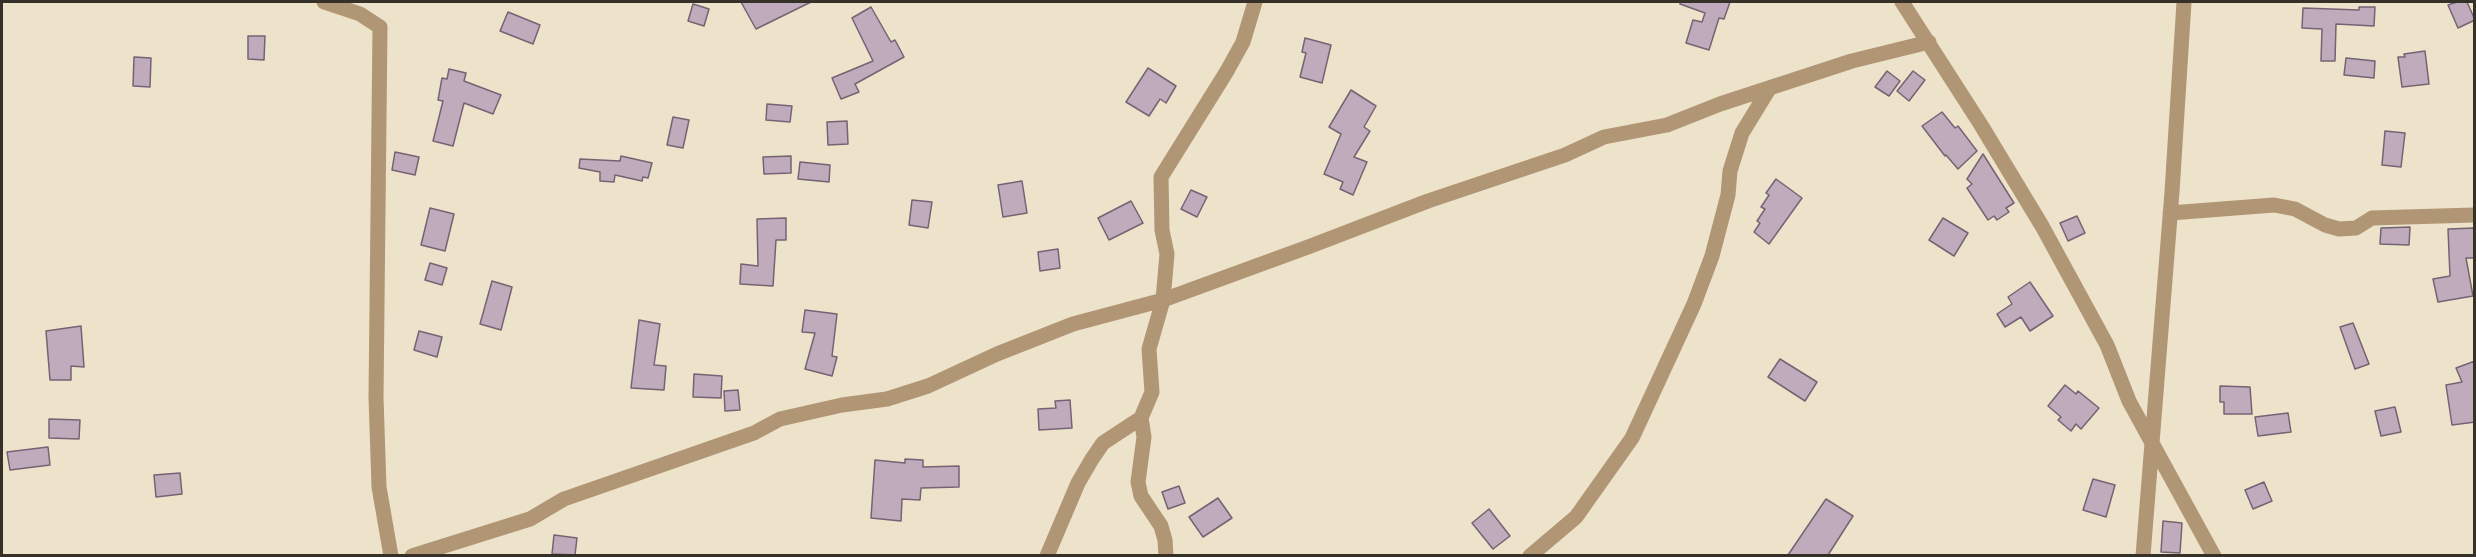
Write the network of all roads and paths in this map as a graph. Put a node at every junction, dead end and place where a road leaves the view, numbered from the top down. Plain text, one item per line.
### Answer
1 (324, 2) edge
2 (1255, 2) edge
3 (1902, 2) edge
4 (2184, 2) edge
5 (1929, 42) junction
6 (1769, 89) junction
7 (2170, 213) junction
8 (2475, 215) edge
9 (1163, 300) junction
10 (1141, 418) junction
11 (2153, 446) junction
12 (391, 555) edge
13 (412, 555) edge
14 (1047, 555) edge
15 (1166, 555) edge
16 (1530, 555) edge
17 (2143, 555) edge
18 (2214, 555) edge

1 - 12 street
2 - 9 street
3 - 5 street
4 - 7 street
5 - 6 street
5 - 11 street
6 - 9 street
6 - 16 street
7 - 8 street
7 - 11 street
9 - 10 street
9 - 13 street
10 - 14 street
10 - 15 street
11 - 17 street
11 - 18 street

